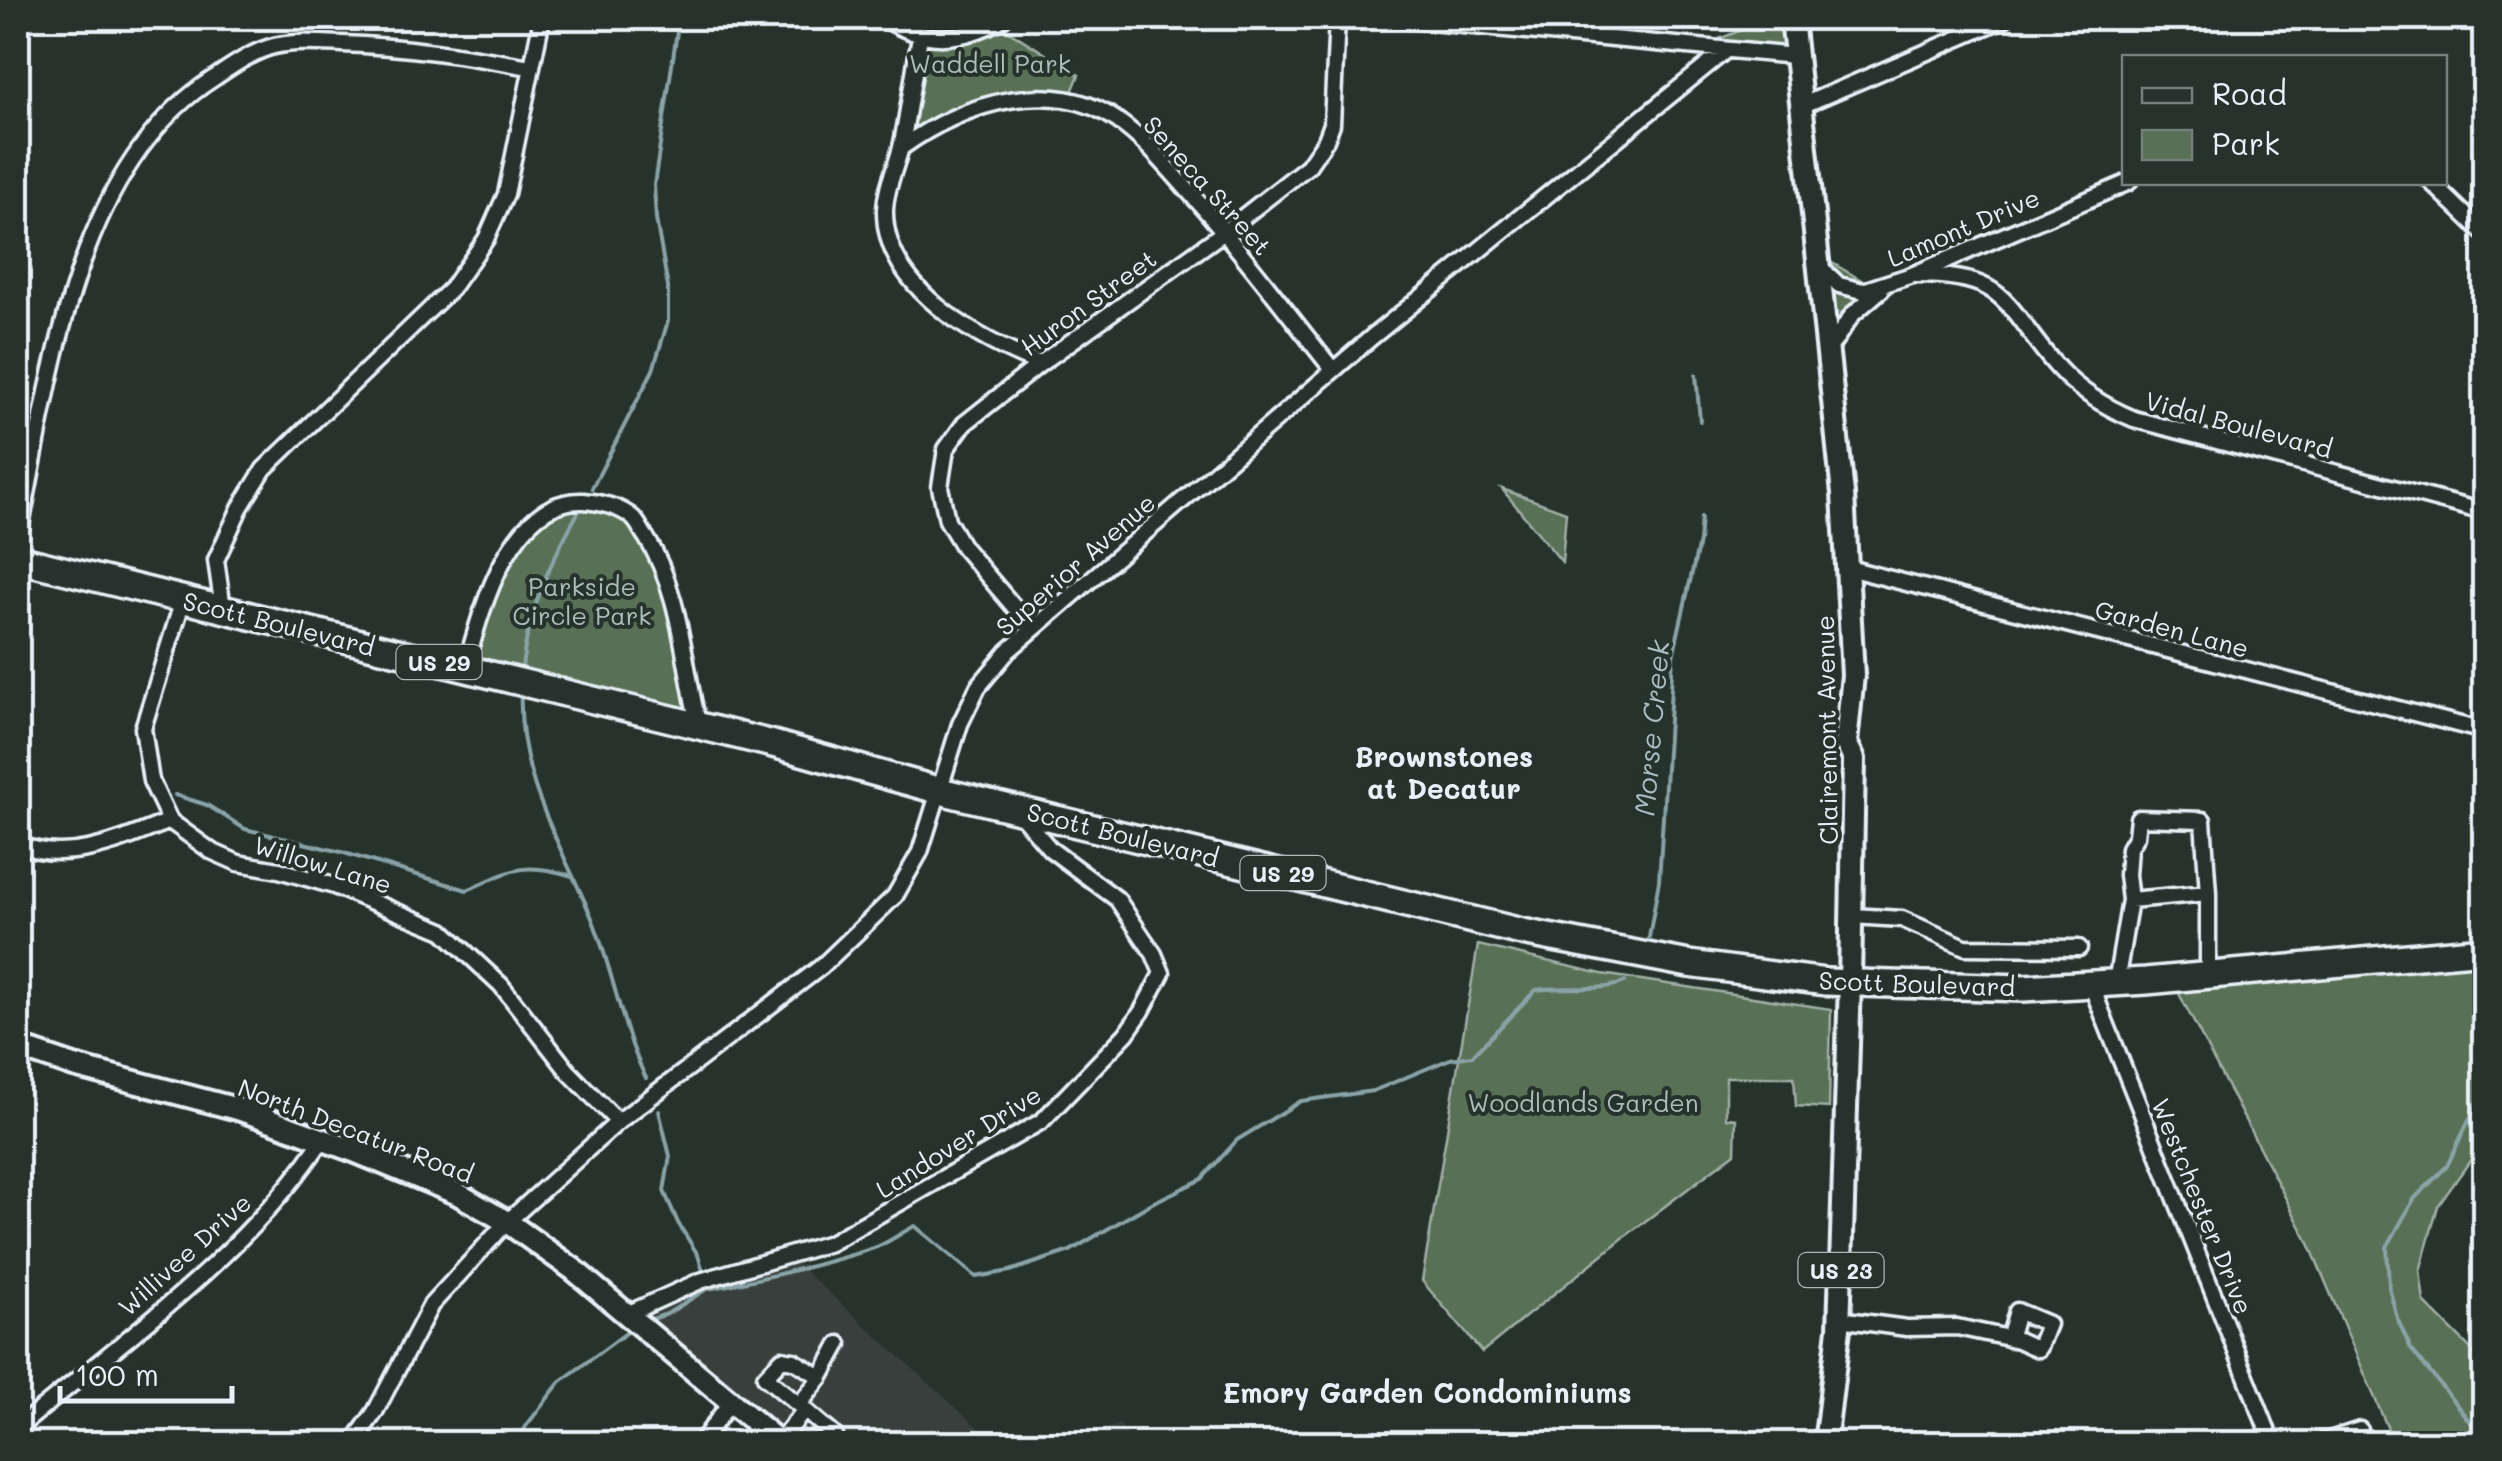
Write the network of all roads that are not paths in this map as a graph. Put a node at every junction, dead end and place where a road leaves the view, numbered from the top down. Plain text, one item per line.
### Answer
1 (542, 18) edge
2 (884, 18) edge
3 (1004, 18) edge
4 (1337, 18) edge
5 (1387, 18) edge
6 (1792, 18) edge
7 (2006, 18) edge
8 (920, 36) junction
9 (1725, 51) junction
10 (1795, 56) junction
11 (530, 67) junction
12 (1801, 106) junction
13 (901, 148) junction
14 (2122, 185) edge
15 (2433, 185) edge
16 (1224, 232) junction
17 (2484, 233) edge
18 (1819, 265) junction
19 (1912, 275) junction
20 (1896, 281) junction
21 (1828, 350) junction
22 (1040, 364) junction
23 (1333, 370) junction
24 (2484, 512) edge
25 (18, 540) edge
26 (18, 559) edge
27 (1848, 568) junction
28 (183, 600) junction
29 (223, 609) junction
30 (1032, 628) junction
31 (465, 669) junction
32 (699, 728) junction
33 (2484, 731) edge
34 (938, 790) junction
35 (1016, 808) junction
36 (170, 821) junction
37 (18, 844) edge
38 (2208, 893) junction
39 (2130, 900) junction
40 (1852, 916) junction
41 (2080, 948) dead end
42 (2484, 950) edge
43 (2208, 976) junction
44 (1850, 982) junction
45 (2103, 984) junction
46 (18, 1047) edge
47 (618, 1122) junction
48 (322, 1140) junction
49 (507, 1222) junction
50 (627, 1314) junction
51 (1839, 1319) junction
52 (2009, 1338) dead end
53 (839, 1344) dead end
54 (821, 1377) junction
55 (731, 1401) junction
56 (802, 1407) junction
57 (18, 1428) edge
58 (2360, 1430) dead end
59 (835, 1436) dead end
60 (780, 1443) edge
61 (352, 1444) edge
62 (700, 1444) edge
63 (1825, 1444) edge
64 (2274, 1444) edge
65 (2317, 1444) edge

1 - 11 street
2 - 8 street
3 - 8 street
4 - 16 street, Huron Street
5 - 9 street
6 - 10 main road, Clairemont Avenue
7 - 12 street
8 - 13 street
9 - 10 street
9 - 23 street, Superior Avenue
10 - 12 main road, Clairemont Avenue
11 - 25 street
11 - 29 street
12 - 18 main road, Clairemont Avenue
13 - 16 street, Seneca Street
13 - 22 street
14 - 19 street, Lamont Drive
15 - 17 street
16 - 22 street, Huron Street
16 - 23 street, Seneca Street
18 - 20 street, Lamont Drive
18 - 21 main road, Clairemont Avenue
19 - 20 street, Lamont Drive
19 - 24 street, Vidal Boulevard
20 - 21 street
21 - 27 main road, Clairemont Avenue
22 - 30 street, Huron Street
23 - 30 street, Superior Avenue
26 - 28 highway, Scott Boulevard / US 29
27 - 33 street, Garden Lane
27 - 40 main road, Clairemont Avenue
28 - 29 highway, Scott Boulevard / US 29
28 - 36 street, Willow Lane
29 - 31 highway, Scott Boulevard / US 29
30 - 34 street, Superior Avenue
31 - 32 highway, Scott Boulevard / US 29
31 - 32 street
32 - 34 highway, Scott Boulevard / US 29
34 - 35 highway, Scott Boulevard / US 29
34 - 47 street, Superior Avenue
35 - 44 highway, Scott Boulevard / US 29
35 - 50 street, Landover Drive
36 - 37 street
36 - 47 street, Willow Lane
38 - 39 street
38 - 39 street
38 - 43 street
39 - 45 street
40 - 41 street
40 - 44 main road, Clairemont Avenue
42 - 43 highway, Scott Boulevard
43 - 45 highway, Scott Boulevard
44 - 45 highway, Scott Boulevard
44 - 51 main road, Clairemont Avenue / US 23
45 - 64 street, Westchester Drive
46 - 48 main road, North Decatur Road
47 - 49 street, Superior Avenue
48 - 49 main road, North Decatur Road
48 - 57 street, Willivee Drive
49 - 50 main road, North Decatur Road
49 - 61 street, Superior Avenue
50 - 55 main road, North Decatur Road
51 - 52 street
51 - 63 main road, Clairemont Avenue / US 23
53 - 54 street
54 - 56 street
54 - 56 street
55 - 60 main road, North Decatur Road
55 - 62 street
56 - 59 street
56 - 60 street
58 - 65 street

